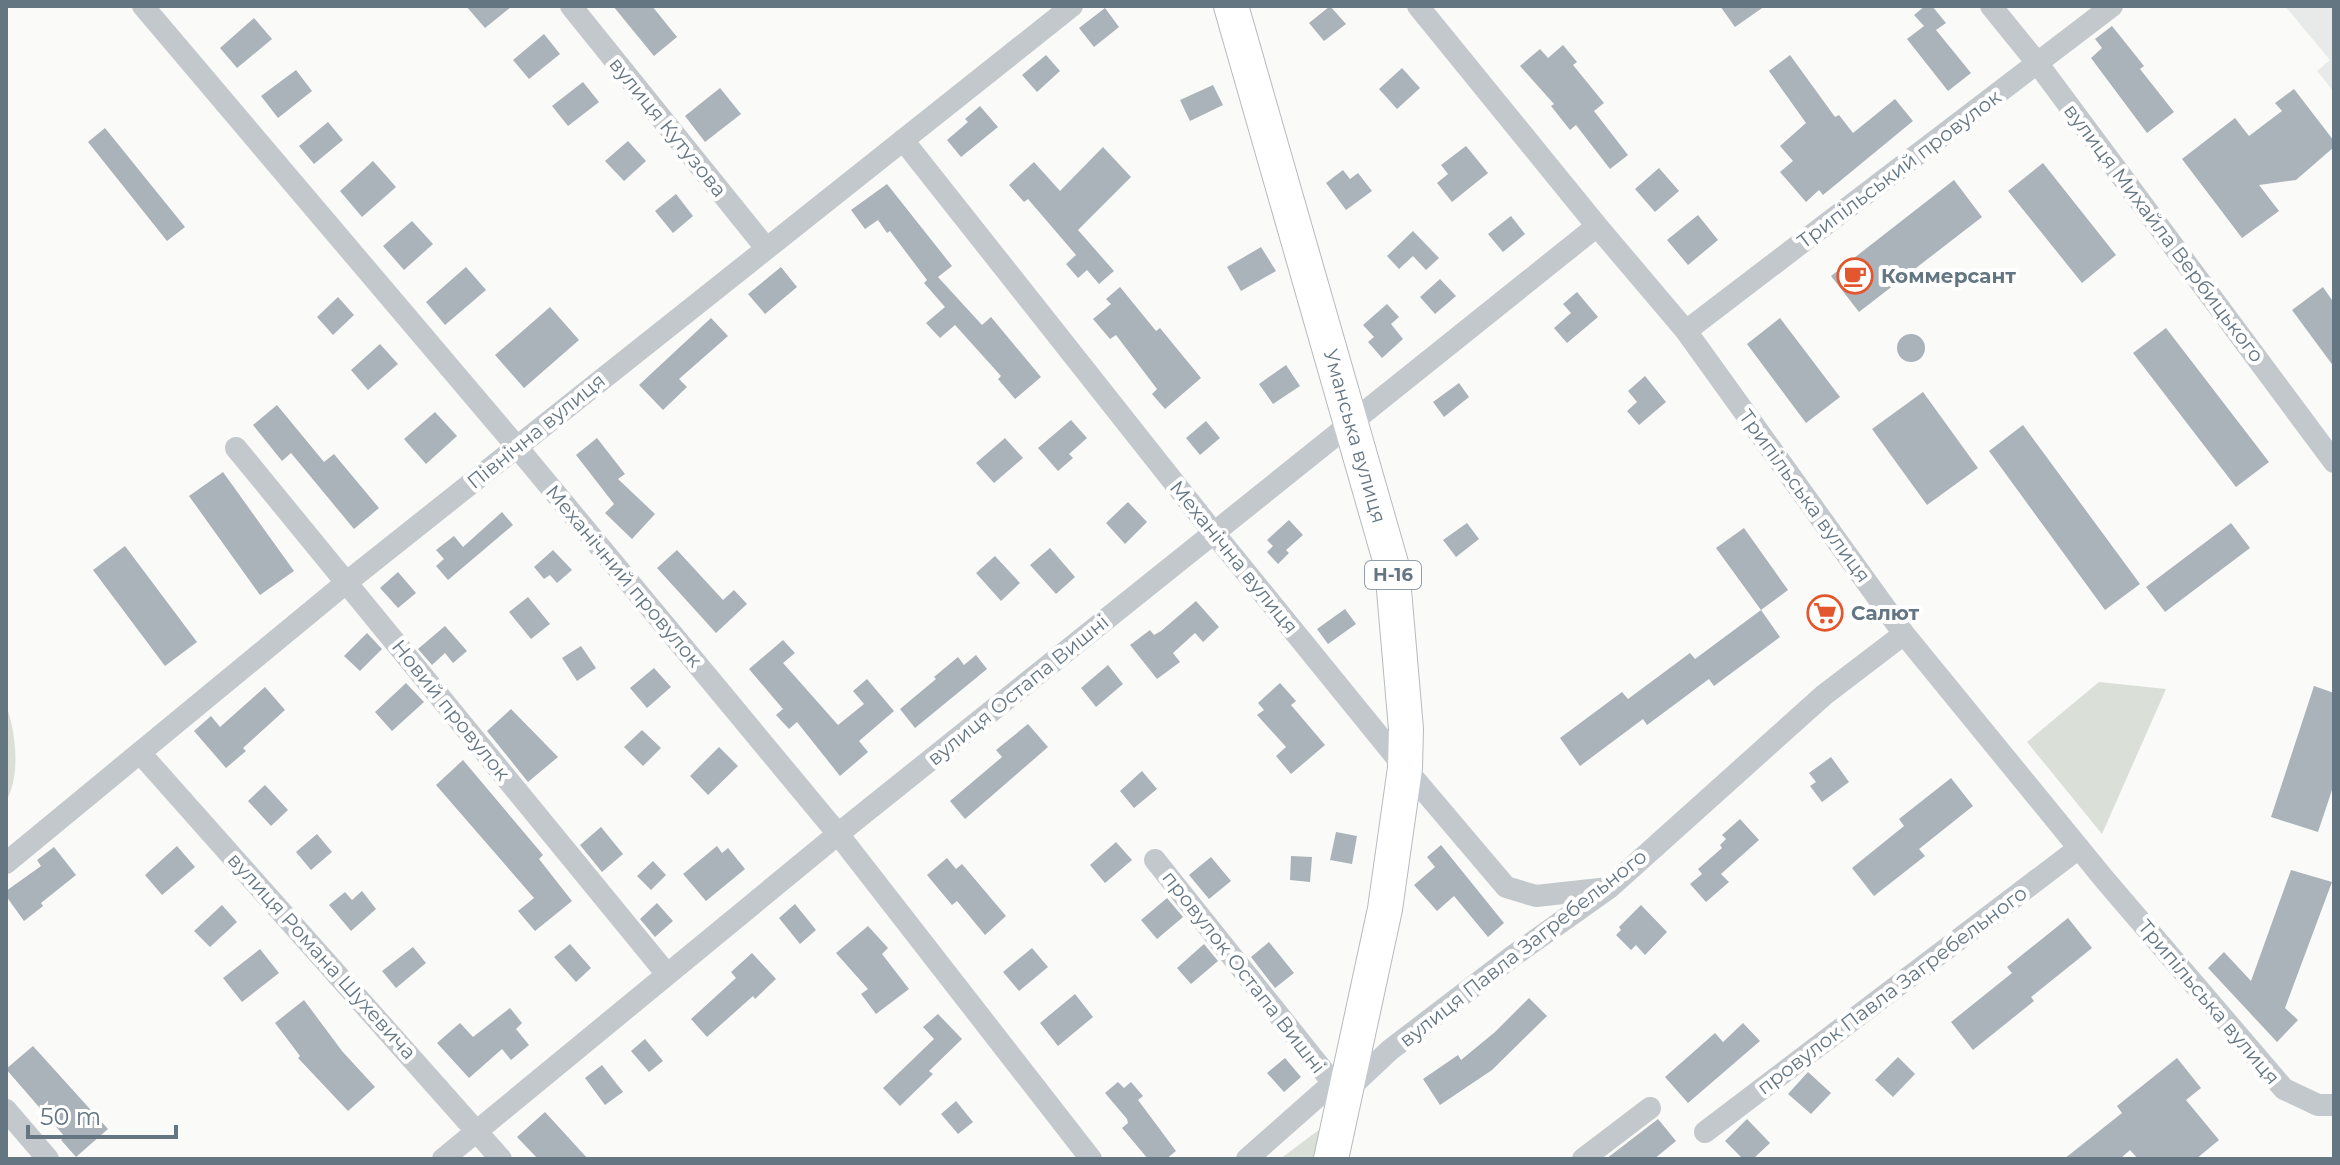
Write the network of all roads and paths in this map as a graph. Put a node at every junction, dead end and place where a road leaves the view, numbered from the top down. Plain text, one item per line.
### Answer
1 (143, 6) edge
2 (571, 6) edge
3 (1072, 6) edge
4 (1231, 6) edge
5 (1418, 6) edge
6 (1991, 6) edge
7 (2112, 6) edge
8 (2038, 64) junction
9 (903, 140) junction
10 (1597, 226) junction
11 (766, 248) junction
12 (1686, 331) junction
13 (1352, 422) junction
14 (517, 447) junction
15 (236, 448) dead end
16 (2334, 462) edge
17 (1214, 533) junction
18 (347, 582) junction
19 (1904, 634) junction
20 (141, 754) junction
21 (1405, 768) junction
22 (838, 834) junction
23 (2079, 848) junction
24 (1155, 860) dead end
25 (6, 863) edge
26 (1609, 888) junction
27 (666, 973) junction
28 (1340, 1083) junction
29 (2334, 1105) edge
30 (1650, 1108) dead end
31 (6, 1110) edge
32 (478, 1131) junction
33 (1705, 1132) dead end
34 (48, 1159) edge
35 (443, 1159) edge
36 (501, 1159) edge
37 (1091, 1159) edge
38 (1247, 1159) edge
39 (1331, 1159) edge
40 (1583, 1159) edge

1 - 14 street, Механічний провулок
2 - 11 street, вулиця Кутузова
3 - 9 street, Північна вулиця
4 - 13 main road, Уманська вулиця / Н-16
5 - 10 street, Трипільська вулиця
6 - 8 street, вулиця Михайла Вербицького
7 - 8 street, Трипільський провулок
8 - 12 street, Трипільський провулок
8 - 16 street, вулиця Михайла Вербицького
9 - 11 street, Північна вулиця
9 - 17 street, Механічна вулиця
10 - 12 street, Трипільська вулиця
10 - 13 street, вулиця Остапа Вишні
11 - 14 street, Північна вулиця
12 - 19 street, Трипільська вулиця
13 - 17 street, вулиця Остапа Вишні
13 - 21 main road, Уманська вулиця / Н-16
14 - 18 street, Північна вулиця
14 - 22 street, Механічний провулок
15 - 18 street, Новий провулок
17 - 21 street, Механічна вулиця
17 - 22 street, вулиця Остапа Вишні
18 - 20 street, Північна вулиця
18 - 27 street, Новий провулок
19 - 23 street, Трипільська вулиця
19 - 26 street, вулиця Павла Загребельного
20 - 25 street, Північна вулиця
20 - 32 street, вулиця Романа Шухевича
21 - 26 street, Механічна вулиця
21 - 28 main road, Уманська вулиця / Н-16
22 - 27 street, вулиця Остапа Вишні
22 - 37 street, Механічний провулок
23 - 29 street, Трипільська вулиця
23 - 33 street, провулок Павла Загребельного
24 - 28 street, провулок Остапа Вишні
26 - 28 street, вулиця Павла Загребельного
27 - 32 street, вулиця Остапа Вишні
28 - 38 street, вулиця Павла Загребельного
28 - 39 main road, Уманська вулиця / Н-16
30 - 40 street
31 - 34 street
32 - 35 street, вулиця Остапа Вишні
32 - 36 street, вулиця Романа Шухевича

